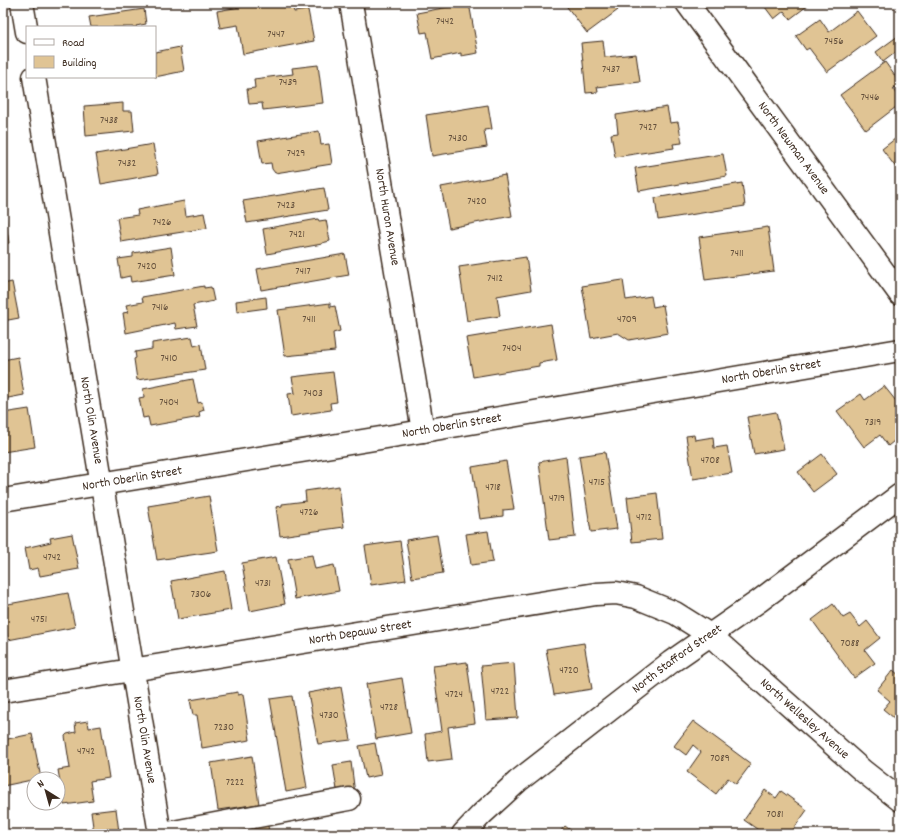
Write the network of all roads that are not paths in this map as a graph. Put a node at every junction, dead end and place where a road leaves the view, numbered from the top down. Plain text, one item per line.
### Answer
1 (22, 3) edge
2 (350, 3) edge
3 (687, 3) edge
4 (26, 26) edge
5 (34, 78) edge
6 (900, 294) edge
7 (900, 350) edge
8 (423, 431) junction
9 (102, 484) junction
10 (900, 495) edge
11 (3, 500) edge
12 (710, 634) junction
13 (132, 670) junction
14 (3, 691) edge
15 (349, 799) dead end
16 (900, 800) edge
17 (161, 834) edge
18 (463, 834) edge

1 - 4 street
2 - 8 street, North Huron Avenue
3 - 6 street, North Newman Avenue
5 - 9 street, North Olin Avenue
7 - 8 street, North Oberlin Street
8 - 9 street, North Oberlin Street
9 - 11 street, North Oberlin Street
9 - 13 street, North Olin Avenue
10 - 12 street, North Stafford Street
12 - 13 street, North Depauw Street
12 - 16 street, North Wellesley Avenue
12 - 18 street, North Stafford Street
13 - 14 street, North Depauw Street
13 - 17 street, North Olin Avenue
15 - 17 street

